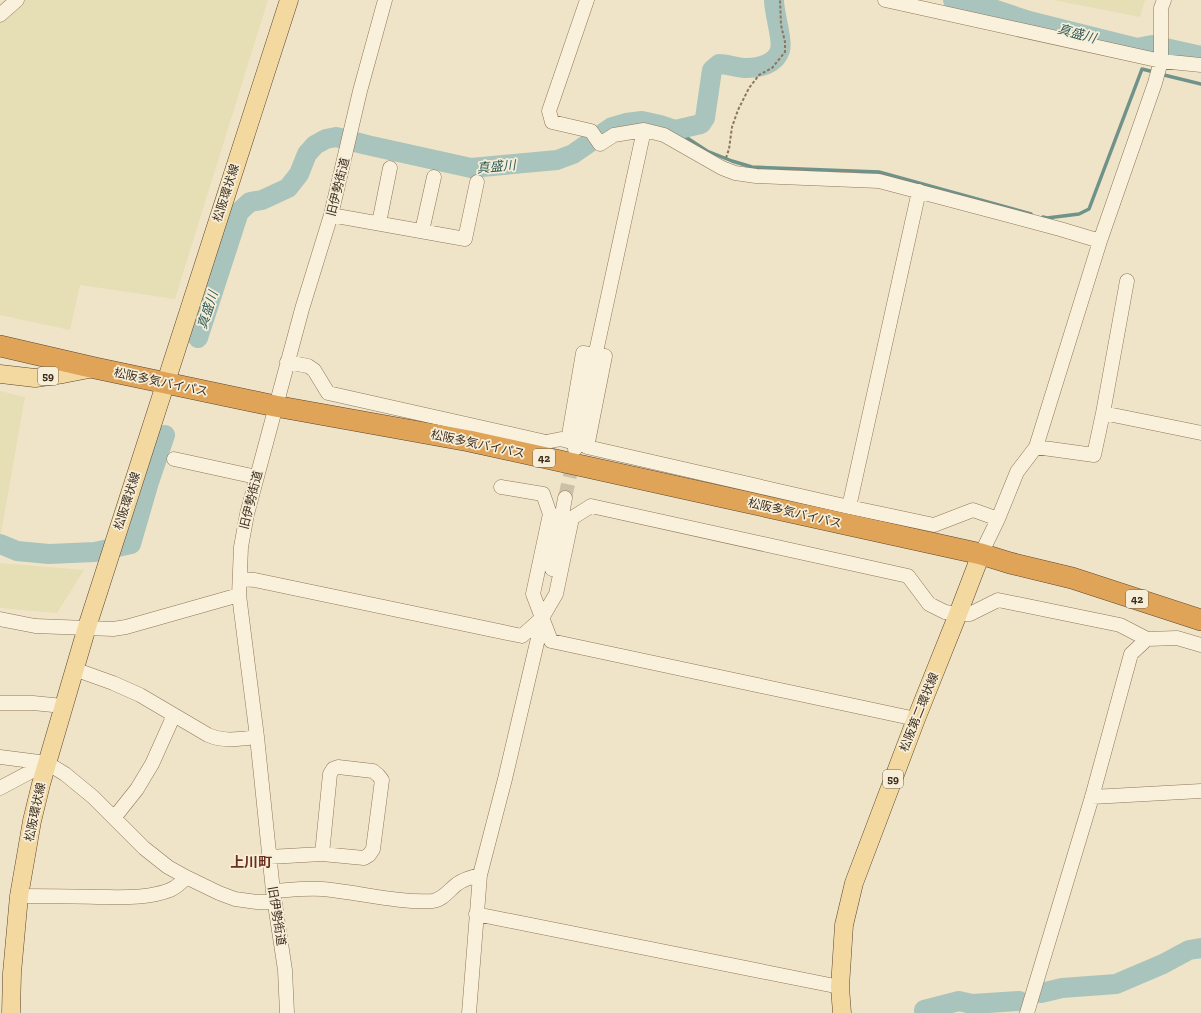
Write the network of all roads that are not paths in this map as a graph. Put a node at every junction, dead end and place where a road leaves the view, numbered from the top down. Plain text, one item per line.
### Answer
1 (17, 0) edge
2 (289, 0) edge
3 (386, 0) edge
4 (587, 0) edge
5 (885, 0) edge
6 (1164, 0) edge
7 (0, 15) edge
8 (1160, 64) junction
9 (1201, 65) edge
10 (644, 130) junction
11 (390, 168) dead end
12 (434, 176) dead end
13 (477, 182) dead end
14 (919, 191) junction
15 (331, 214) junction
16 (379, 223) junction
17 (422, 231) junction
18 (1100, 241) junction
19 (1127, 281) dead end
20 (7, 347) edge
21 (595, 354) junction
22 (287, 362) junction
23 (95, 368) junction
24 (0, 374) edge
25 (165, 382) junction
26 (275, 406) junction
27 (1103, 413) junction
28 (1201, 433) edge
29 (1036, 447) junction
30 (575, 449) tunnel mouth
31 (174, 459) dead end
32 (256, 477) junction
33 (501, 487) dead end
34 (565, 498) tunnel mouth
35 (849, 507) junction
36 (998, 519) junction
37 (981, 554) junction
38 (1072, 578) junction
39 (240, 579) junction
40 (239, 595) junction
41 (1201, 606) edge
42 (958, 614) junction
43 (0, 618) edge
44 (542, 618) junction
45 (1201, 620) edge
46 (86, 627) junction
47 (1147, 639) junction
48 (1201, 645) edge
49 (74, 669) junction
50 (0, 703) edge
51 (63, 706) junction
52 (174, 715) junction
53 (916, 719) junction
54 (257, 737) junction
55 (0, 757) edge
56 (46, 763) junction
57 (0, 788) edge
58 (1201, 791) edge
59 (1092, 797) junction
60 (114, 818) junction
61 (322, 854) junction
62 (270, 857) junction
63 (480, 875) junction
64 (186, 877) junction
65 (19, 896) junction
66 (274, 896) junction
67 (476, 914) junction
68 (840, 987) junction
69 (11, 1013) edge
70 (287, 1013) edge
71 (469, 1013) edge
72 (842, 1013) edge
73 (1027, 1013) edge

1 - 7 street
2 - 25 main road, 松阪環状線
3 - 15 street, 旧伊勢街道
4 - 10 street
5 - 8 street
6 - 8 street
8 - 9 street
8 - 18 street
10 - 14 street
10 - 21 street
11 - 16 street
12 - 17 street
13 - 17 street
14 - 18 street
14 - 35 street
15 - 16 street
15 - 22 street, 旧伊勢街道
16 - 17 street
18 - 29 street
19 - 27 street
20 - 23 highway, 松阪多気バイパス / 42
21 - 22 street
21 - 30 street
21 - 35 street
22 - 26 street, 旧伊勢街道
23 - 24 main road, 59
23 - 25 highway, 松阪多気バイパス / 42
25 - 26 highway, 松阪多気バイパス / 42
25 - 46 main road, 松阪環状線
26 - 32 street, 旧伊勢街道
26 - 37 highway, 松阪多気バイパス / 42
27 - 28 street
27 - 29 street
29 - 36 street
31 - 32 street
32 - 39 street, 旧伊勢街道
33 - 44 street
34 - 44 street
35 - 36 street
36 - 37 street
37 - 38 highway, 松阪多気バイパス / 42
37 - 42 main road, 松阪第二環状線 / 59
38 - 41 highway, 松阪多気バイパス / 42
38 - 45 highway, 松阪多気バイパス / 42
39 - 40 street, 旧伊勢街道
39 - 44 street
40 - 46 street
40 - 54 street, 旧伊勢街道
42 - 44 street
42 - 47 street
42 - 53 main road, 松阪第二環状線 / 59
43 - 46 street
44 - 53 street
44 - 63 street
46 - 49 main road, 松阪環状線
47 - 48 street
47 - 59 street
49 - 51 main road, 松阪環状線
49 - 52 street
50 - 51 street
51 - 56 main road, 松阪環状線
52 - 54 street
52 - 60 street
53 - 68 main road, 松阪第二環状線 / 59
54 - 62 street, 旧伊勢街道
55 - 56 street
56 - 57 street
56 - 60 street
56 - 65 main road, 松阪環状線
58 - 59 street
59 - 73 street
60 - 64 street
61 - 61 street
61 - 62 street
62 - 66 street, 旧伊勢街道
63 - 66 street
63 - 67 street
64 - 65 street
64 - 66 street
65 - 69 main road, 松阪環状線
66 - 70 street, 旧伊勢街道
67 - 68 street
67 - 71 street
68 - 72 main road, 松阪第二環状線 / 59

